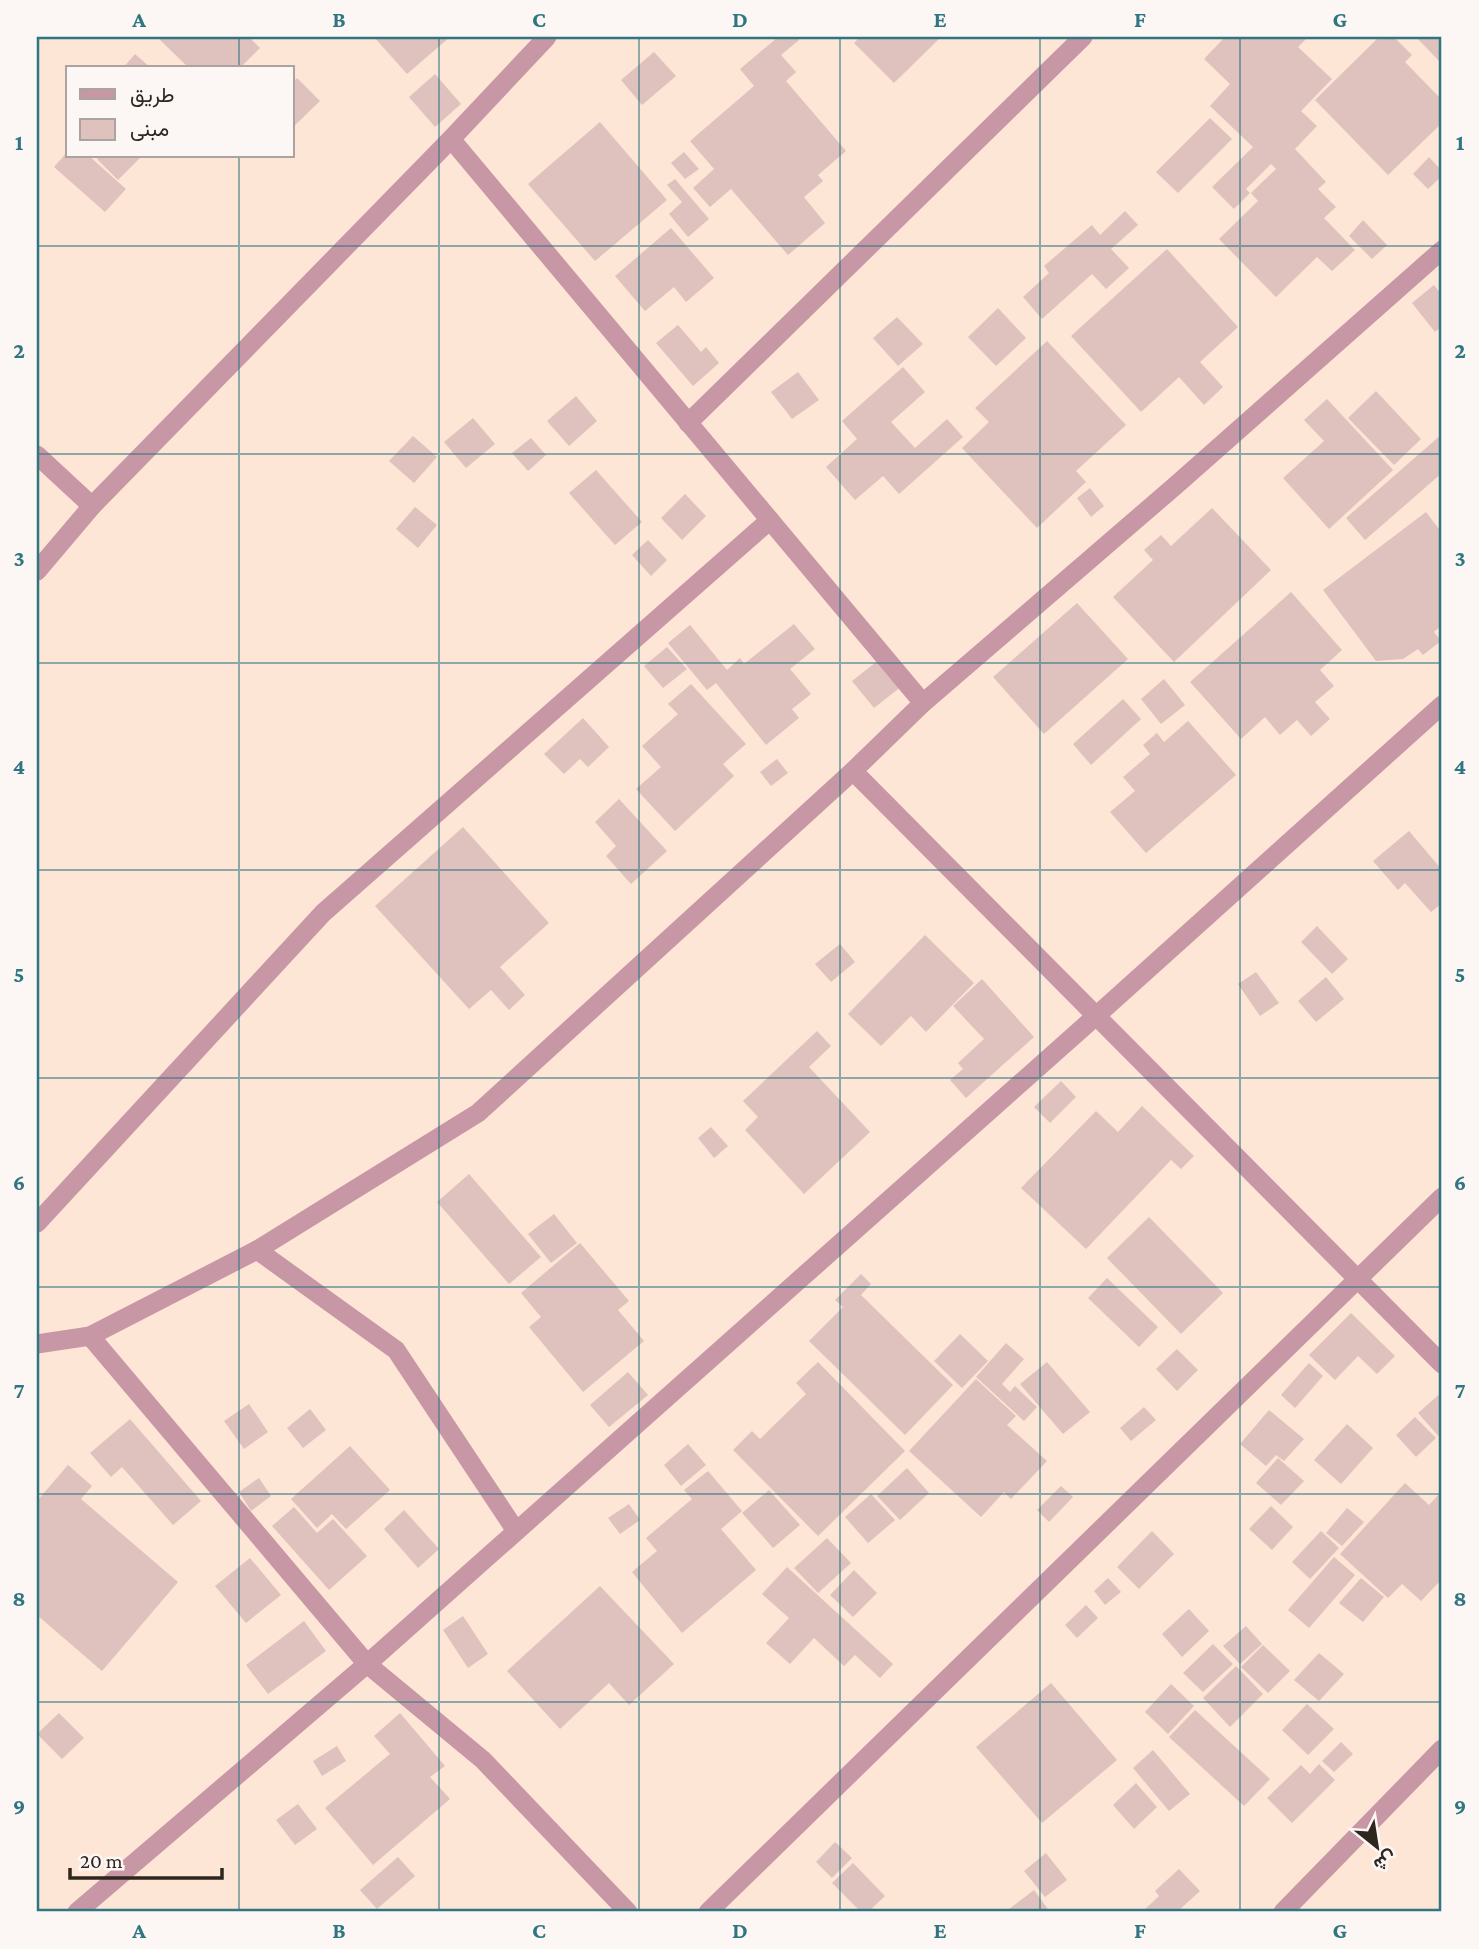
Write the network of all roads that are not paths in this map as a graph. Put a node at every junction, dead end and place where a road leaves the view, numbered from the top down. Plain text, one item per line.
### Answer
1 (547, 37) edge
2 (1083, 37) edge
3 (451, 139) junction
4 (1442, 250) edge
5 (688, 423) junction
6 (37, 455) edge
7 (92, 506) junction
8 (770, 520) junction
9 (37, 571) edge
10 (923, 703) junction
11 (1442, 705) edge
12 (853, 771) junction
13 (1096, 1016) junction
14 (1442, 1197) edge
15 (37, 1223) edge
16 (257, 1250) junction
17 (1359, 1279) junction
18 (90, 1336) junction
19 (37, 1344) edge
20 (1442, 1364) edge
21 (516, 1531) junction
22 (367, 1664) junction
23 (1442, 1749) edge
24 (76, 1912) edge
25 (628, 1912) edge
26 (708, 1912) edge
27 (1283, 1912) edge

1 - 3 street
2 - 5 street
3 - 5 street
3 - 7 street
4 - 10 street
5 - 8 street
6 - 7 street
7 - 9 street
8 - 10 street
8 - 15 street
10 - 12 street
11 - 13 street
12 - 13 street
12 - 16 street
13 - 17 street
13 - 21 street
14 - 17 street
16 - 18 street
16 - 21 street
17 - 20 street
17 - 26 street
18 - 19 street
18 - 22 street
21 - 22 street
22 - 24 street
22 - 25 street
23 - 27 street

